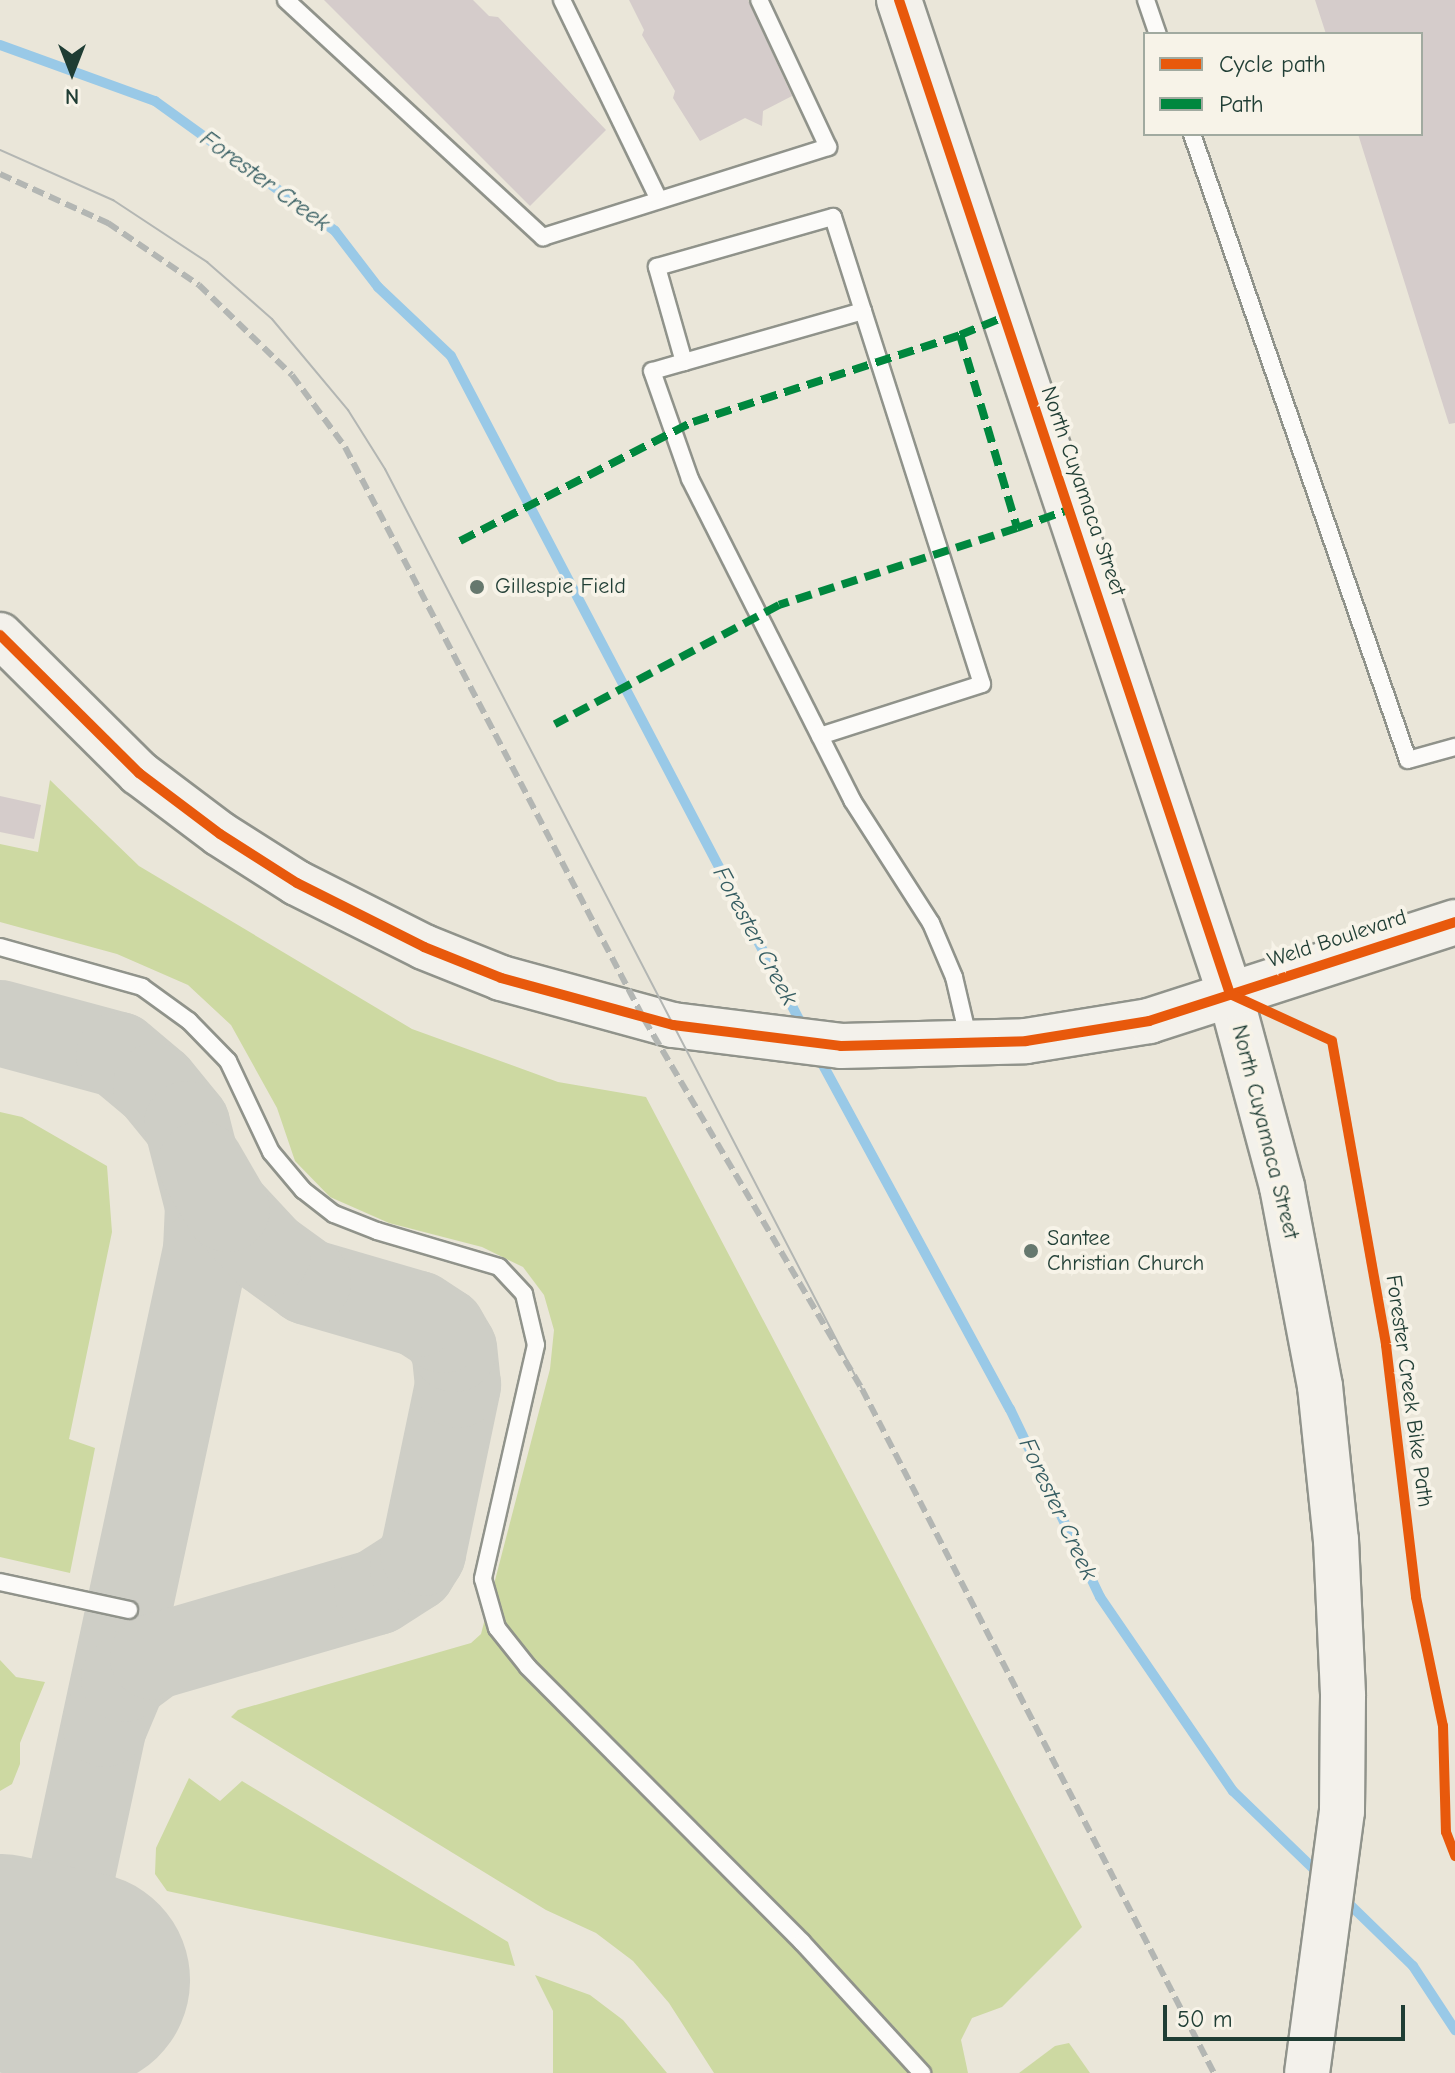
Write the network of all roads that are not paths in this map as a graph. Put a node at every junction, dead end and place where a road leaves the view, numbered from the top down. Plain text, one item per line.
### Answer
1 (286, 0) edge
2 (562, 0) edge
3 (759, 0) edge
4 (899, 0) edge
5 (1146, 0) edge
6 (1157, 32) edge
7 (1193, 136) edge
8 (659, 200) junction
9 (863, 311) junction
10 (684, 362) junction
11 (0, 635) edge
12 (820, 736) junction
13 (1455, 747) edge
14 (1455, 922) edge
15 (0, 947) edge
16 (1230, 994) junction
17 (970, 1046) junction
18 (0, 1582) edge
19 (129, 1610) dead end
20 (922, 2073) edge
21 (1307, 2073) edge

1 - 8 lane
2 - 8 lane
3 - 8 lane
4 - 16 main road, North Cuyamaca Street
5 - 6 lane
7 - 13 lane
9 - 10 lane
9 - 10 lane
9 - 12 lane
10 - 12 lane
11 - 17 main road, Weld Boulevard
12 - 17 lane
14 - 16 main road, Weld Boulevard
15 - 20 lane
16 - 17 main road, Weld Boulevard
16 - 21 main road, North Cuyamaca Street
18 - 19 lane

